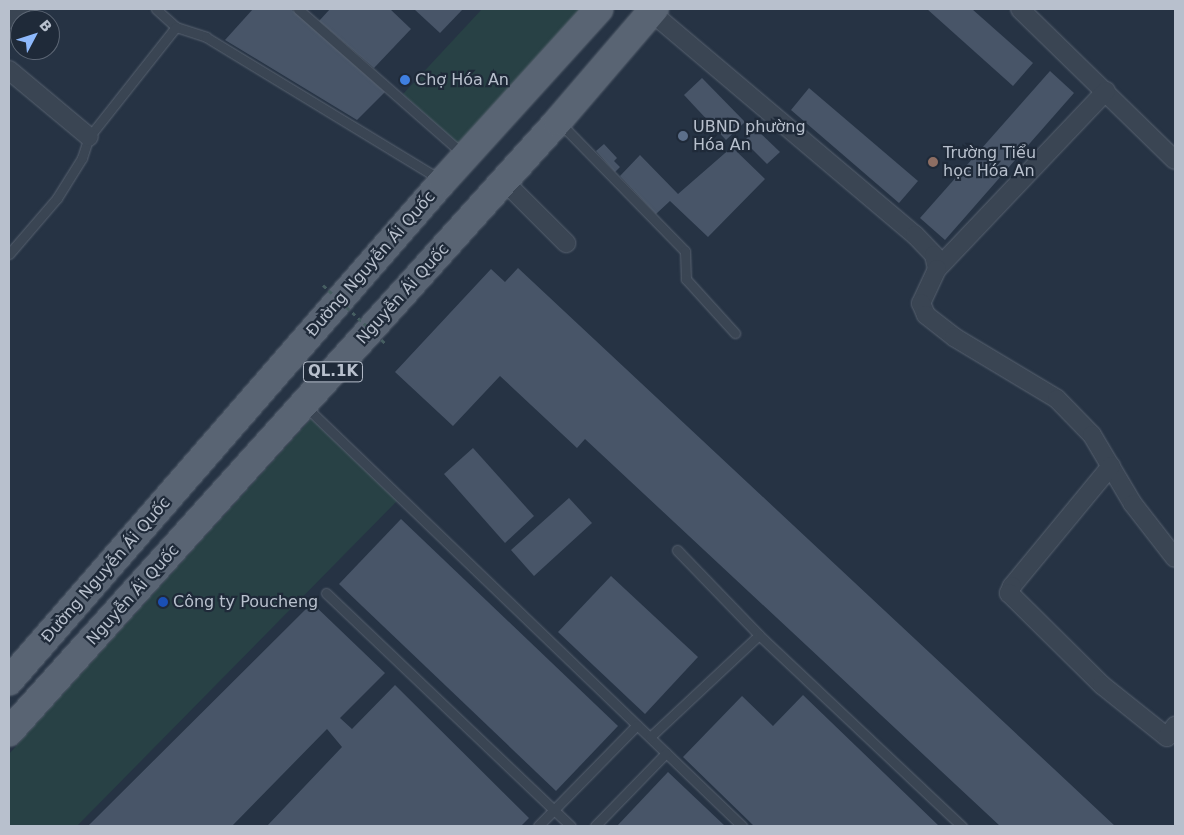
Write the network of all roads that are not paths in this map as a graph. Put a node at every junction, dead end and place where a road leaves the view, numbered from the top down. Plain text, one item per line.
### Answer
1 (20, 9) edge
2 (156, 9) edge
3 (298, 9) edge
4 (599, 9) edge
5 (1020, 9) edge
6 (652, 10) edge
7 (9, 19) edge
8 (176, 27) junction
9 (9, 70) edge
10 (1106, 91) junction
11 (558, 121) junction
12 (89, 136) junction
13 (466, 157) junction
14 (1175, 160) edge
15 (504, 180) junction
16 (443, 181) junction
17 (566, 243) dead end
18 (9, 254) edge
19 (937, 269) junction
20 (735, 333) dead end
21 (304, 405) junction
22 (1111, 466) junction
23 (677, 550) dead end
24 (1175, 558) edge
25 (326, 593) dead end
26 (759, 635) junction
27 (9, 681) edge
28 (637, 725) junction
29 (1175, 726) edge
30 (9, 732) edge
31 (650, 737) junction
32 (666, 753) junction
33 (553, 810) junction
34 (538, 826) edge
35 (571, 826) edge
36 (595, 826) edge
37 (742, 826) edge
38 (962, 826) edge

1 - 7 street
2 - 8 lane
3 - 13 lane
4 - 13 main road, Đường Nguyễn Ái Quốc / QL.1K
5 - 10 street
6 - 11 main road, Nguyễn Ái Quốc / QL.1K
6 - 19 street
8 - 12 lane
8 - 16 lane
9 - 12 street
10 - 14 street
10 - 19 street
11 - 15 main road, Nguyễn Ái Quốc / QL.1K
11 - 20 lane
12 - 18 lane
13 - 16 main road, Đường Nguyễn Ái Quốc / QL.1K
15 - 17 street
15 - 21 main road, Nguyễn Ái Quốc / QL.1K
16 - 27 main road, Đường Nguyễn Ái Quốc / QL.1K
19 - 22 street
21 - 28 lane
21 - 30 main road, Nguyễn Ái Quốc / QL.1K
22 - 24 street
22 - 29 street
23 - 26 lane
25 - 33 lane
26 - 31 lane
26 - 38 lane
28 - 31 lane
28 - 33 lane
31 - 32 lane
32 - 36 lane
32 - 37 lane
33 - 34 lane
33 - 35 lane

